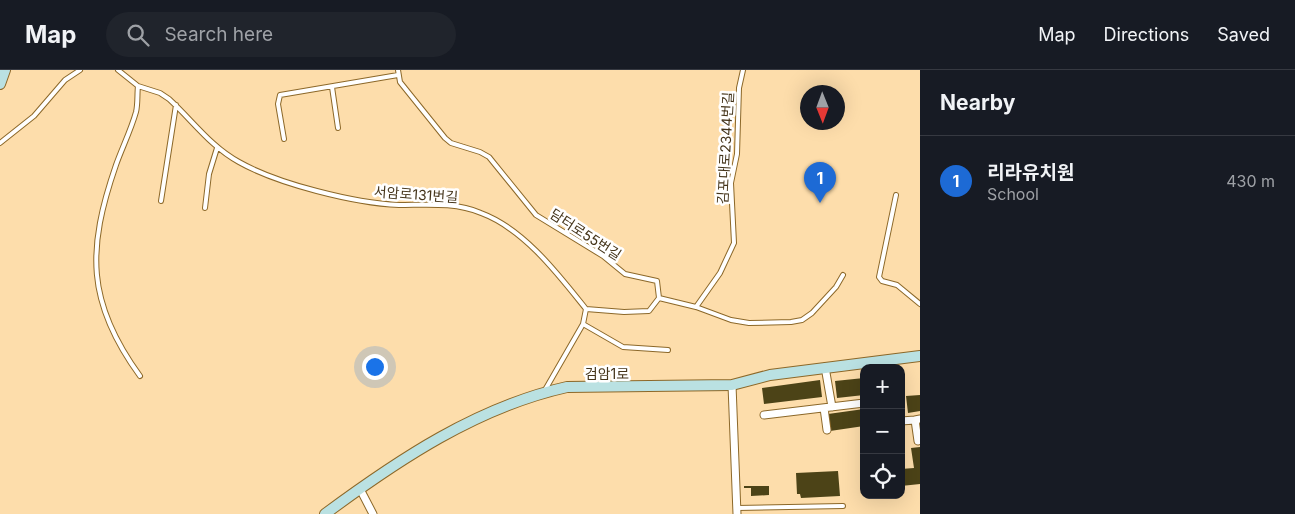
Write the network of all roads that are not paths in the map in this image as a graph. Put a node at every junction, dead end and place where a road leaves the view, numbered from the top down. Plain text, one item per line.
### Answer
1 (5, 70) edge
2 (80, 70) edge
3 (118, 70) edge
4 (398, 70) edge
5 (742, 70) edge
6 (398, 75) junction
7 (0, 84) edge
8 (138, 86) junction
9 (332, 86) junction
10 (176, 105) junction
11 (338, 128) dead end
12 (284, 139) dead end
13 (0, 143) edge
14 (217, 148) junction
15 (896, 195) dead end
16 (161, 201) dead end
17 (205, 208) dead end
18 (843, 275) dead end
19 (659, 298) junction
20 (920, 304) edge
21 (696, 307) junction
22 (586, 309) junction
23 (583, 324) junction
24 (668, 350) dead end
25 (920, 356) edge
26 (825, 367) junction
27 (140, 376) dead end
28 (732, 384) junction
29 (544, 392) junction
30 (860, 403) edge
31 (828, 407) junction
32 (764, 415) dead end
33 (918, 420) edge
34 (905, 421) edge
35 (827, 430) dead end
36 (918, 442) dead end
37 (360, 489) junction
38 (843, 506) dead end
39 (737, 511) edge
40 (325, 514) edge
41 (373, 514) edge

1 - 7 street
2 - 13 lane
3 - 8 lane, 서암로131번길
4 - 6 lane
5 - 21 lane, 김포대로2344번길
6 - 9 lane
6 - 19 lane, 담터로55번길
8 - 10 lane, 서암로131번길
8 - 27 lane
9 - 11 lane
9 - 12 lane
10 - 14 lane, 서암로131번길
10 - 16 lane
14 - 17 lane
14 - 22 lane, 서암로131번길
15 - 20 lane
18 - 21 lane
19 - 21 lane
19 - 22 lane
22 - 23 lane
23 - 24 lane
23 - 29 lane
25 - 26 street, 검암1로
26 - 28 street, 검암1로
26 - 31 street
28 - 29 street, 검암1로
28 - 39 street
29 - 37 street, 검암1로
30 - 31 street
31 - 32 street
31 - 35 street
33 - 34 street
33 - 36 street
37 - 40 street, 검암1로
37 - 41 street
38 - 39 lane

